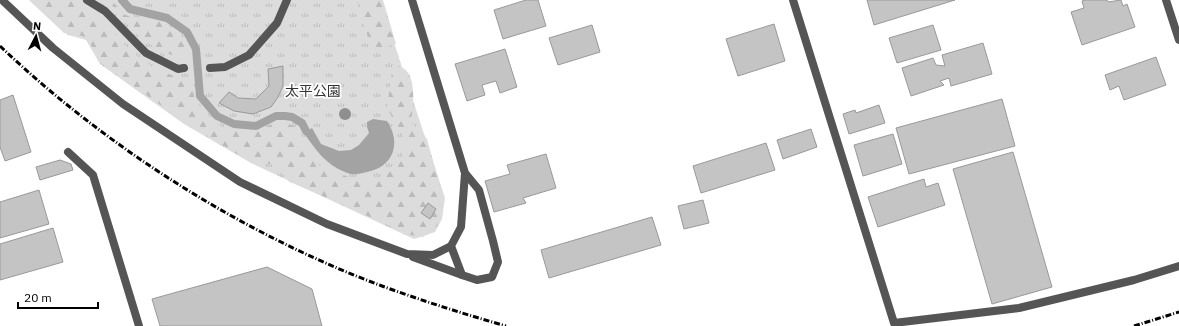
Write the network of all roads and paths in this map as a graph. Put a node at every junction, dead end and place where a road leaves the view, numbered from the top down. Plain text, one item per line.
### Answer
1 (2, 0) edge
2 (87, 0) edge
3 (287, 0) edge
4 (412, 0) edge
5 (793, 0) edge
6 (1166, 0) edge
7 (1179, 40) edge
8 (184, 68) dead end
9 (210, 68) dead end
10 (68, 152) dead end
11 (466, 173) junction
12 (451, 246) junction
13 (406, 254) junction
14 (1179, 266) edge
15 (462, 275) junction
16 (138, 326) edge

1 - 13 street
2 - 8 street
3 - 9 street
4 - 11 street
5 - 14 street
6 - 7 street
10 - 16 street
11 - 12 street
11 - 15 street
12 - 13 street
12 - 15 street
13 - 15 street

